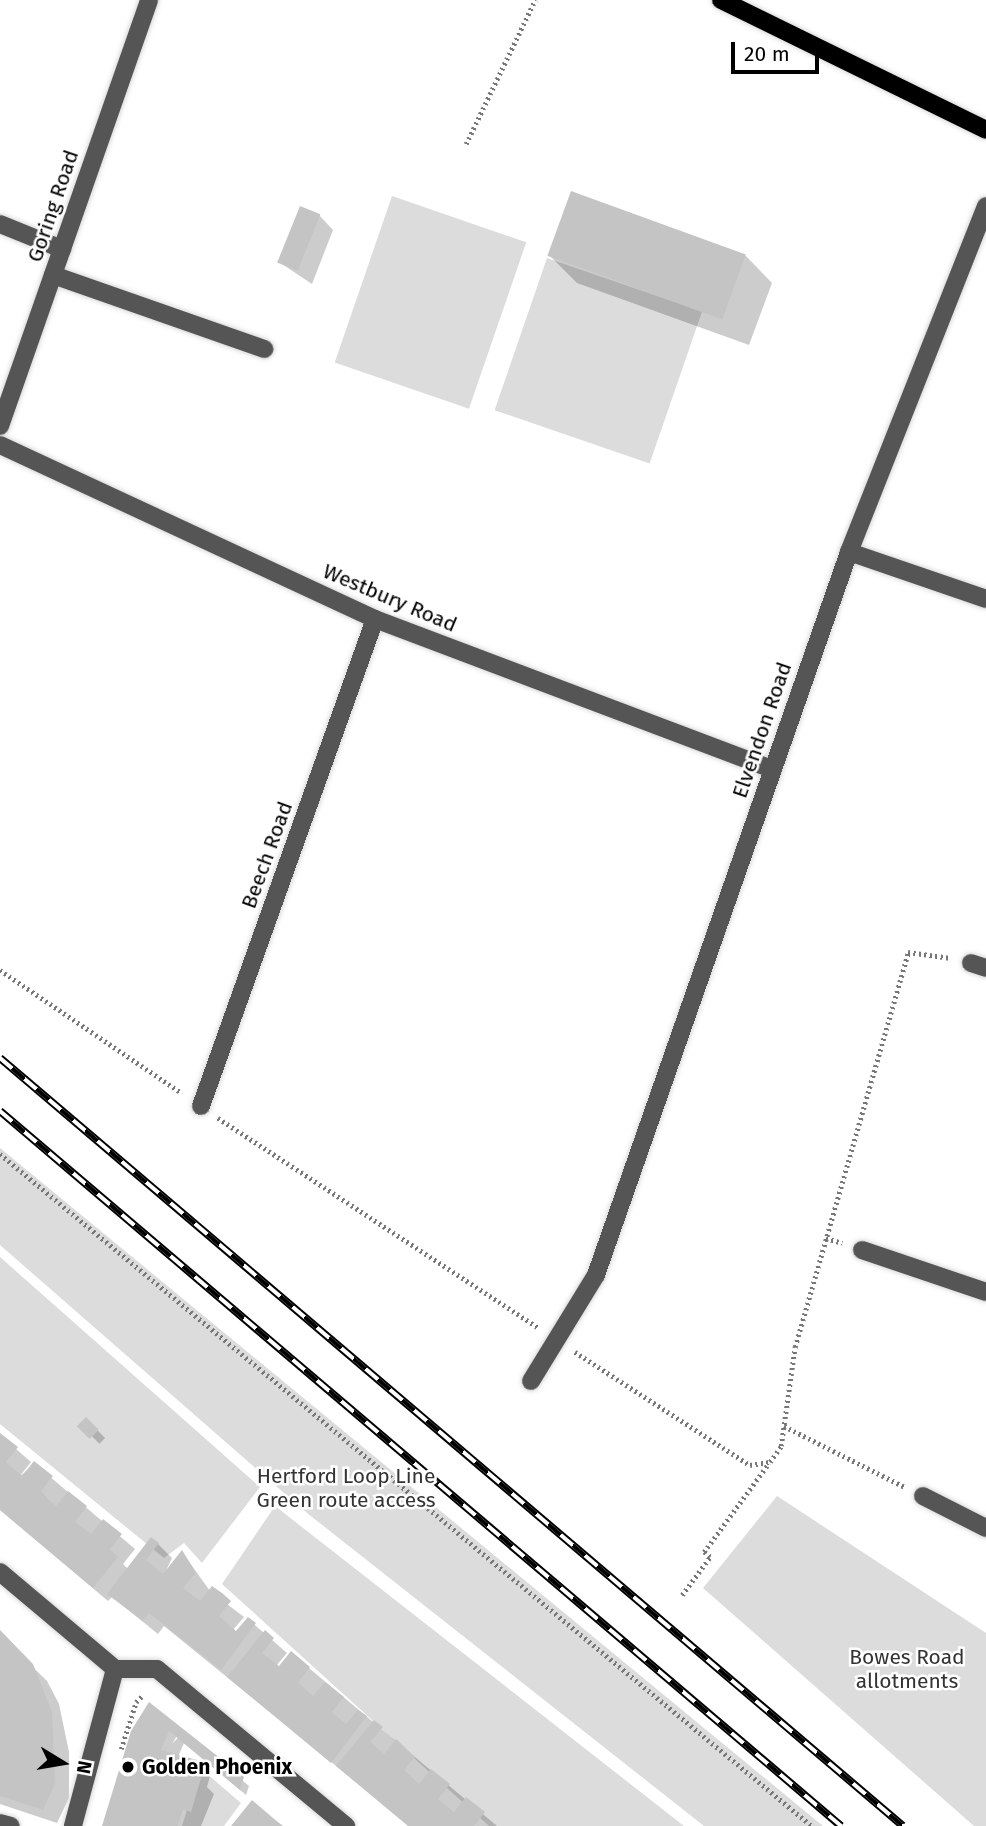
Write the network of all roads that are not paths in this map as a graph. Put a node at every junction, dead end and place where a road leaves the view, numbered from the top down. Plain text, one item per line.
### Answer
1 (149, 0) edge
2 (721, 0) edge
3 (986, 130) edge
4 (986, 206) edge
5 (0, 224) edge
6 (62, 249) junction
7 (53, 275) junction
8 (264, 349) dead end
9 (0, 426) edge
10 (0, 445) edge
11 (849, 552) junction
12 (986, 598) edge
13 (375, 620) junction
14 (772, 769) junction
15 (201, 1106) road end
16 (862, 1250) dead end
17 (986, 1292) edge
18 (531, 1381) dead end
19 (923, 1496) road end
20 (986, 1528) edge
21 (0, 1572) edge
22 (115, 1669) junction
23 (0, 1823) edge
24 (11, 1826) edge
25 (73, 1826) edge
26 (346, 1826) edge

1 - 6 street, Goring Road
2 - 3 main road
4 - 11 street, Elvendon Road
5 - 6 street
6 - 7 street, Goring Road
7 - 8 street
7 - 9 street, Goring Road
10 - 13 street, Westbury Road
11 - 12 street
11 - 14 street, Elvendon Road
13 - 14 street, Westbury Road
13 - 15 street, Beech Road
14 - 18 street, Elvendon Road
16 - 17 street
19 - 20 street
21 - 22 street
22 - 25 street
22 - 26 street
23 - 24 street

